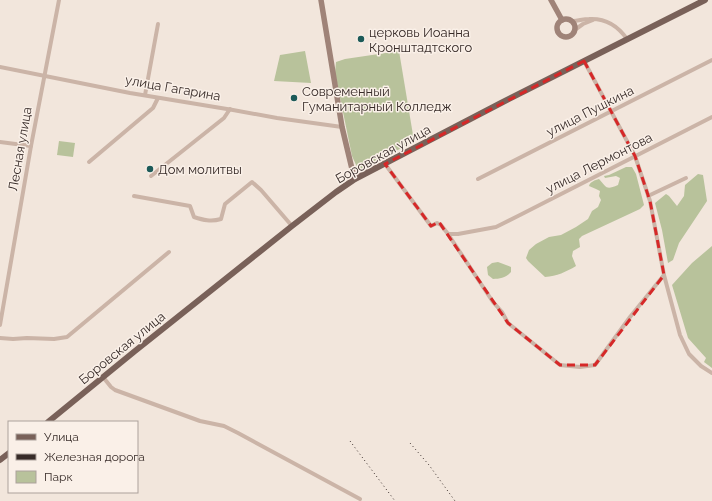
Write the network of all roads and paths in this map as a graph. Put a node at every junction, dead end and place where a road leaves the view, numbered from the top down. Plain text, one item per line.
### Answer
1 (59, 0) edge
2 (321, 0) edge
3 (551, 0) edge
4 (705, 0) edge
5 (597, 19) junction
6 (562, 20) junction
7 (573, 21) junction
8 (158, 24) dead end
9 (576, 29) junction
10 (627, 40) junction
11 (712, 60) edge
12 (584, 61) junction
13 (0, 67) edge
14 (44, 75) junction
15 (145, 95) junction
16 (158, 98) junction
17 (230, 109) junction
18 (611, 112) junction
19 (712, 117) edge
20 (342, 127) junction
21 (0, 142) edge
22 (31, 146) junction
23 (635, 156) junction
24 (88, 162) dead end
25 (385, 164) junction
26 (151, 176) dead end
27 (478, 178) dead end
28 (686, 178) dead end
29 (355, 179) junction
30 (134, 196) dead end
31 (648, 196) junction
32 (292, 226) junction
33 (448, 234) junction
34 (169, 252) dead end
35 (664, 275) junction
36 (0, 325) edge
37 (0, 338) edge
38 (712, 373) edge
39 (103, 377) junction
40 (49, 421) edge
41 (8, 454) edge
42 (0, 460) edge
43 (360, 499) dead end

1 - 14 street, Лесная улица
2 - 20 street
3 - 6 street
4 - 10 main road, Боровская улица
5 - 7 street
5 - 9 street
5 - 10 street
6 - 7 street
6 - 9 street
7 - 9 street
8 - 15 street
10 - 12 main road, Боровская улица
11 - 18 street, улица Пушкина
12 - 18 street
12 - 25 main road, Боровская улица
13 - 14 street, улица Гагарина
14 - 15 street, улица Гагарина
14 - 22 street, Лесная улица
15 - 16 street, улица Гагарина
16 - 17 street, улица Гагарина
16 - 24 street
17 - 20 street, улица Гагарина
17 - 26 street
18 - 23 street
18 - 27 street, улица Пушкина
19 - 23 street, улица Лермонтова
20 - 29 street
21 - 22 street
22 - 36 street, Лесная улица
23 - 31 street
23 - 33 street, улица Лермонтова
25 - 29 main road, Боровская улица
25 - 33 street
28 - 31 street
29 - 32 main road, Боровская улица
30 - 32 street
31 - 35 street
32 - 39 main road, Боровская улица
33 - 35 street
34 - 37 street
35 - 38 street
39 - 40 main road, Боровская улица
39 - 43 street
41 - 42 main road

